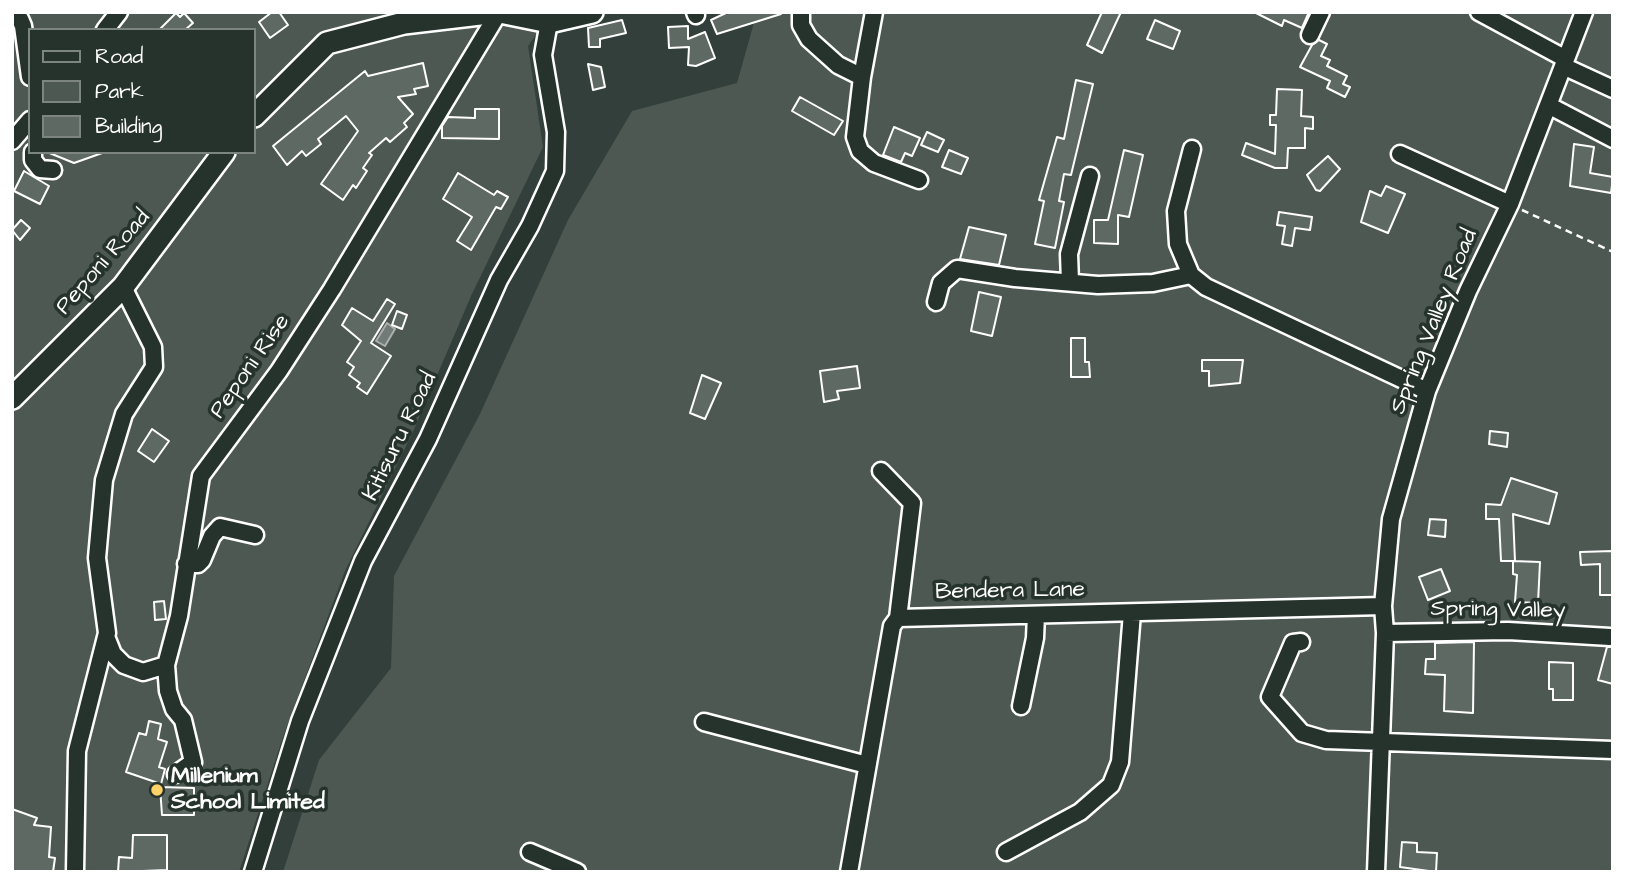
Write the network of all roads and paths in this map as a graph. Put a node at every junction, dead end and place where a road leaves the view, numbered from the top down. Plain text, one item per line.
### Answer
1 (119, 12) edge
2 (499, 12) edge
3 (592, 12) edge
4 (801, 12) edge
5 (874, 12) edge
6 (1321, 12) edge
7 (1479, 12) edge
8 (1584, 12) edge
9 (12, 14) edge
10 (549, 22) junction
11 (107, 28) edge
12 (1310, 35) dead end
13 (28, 62) edge
14 (1564, 62) junction
15 (862, 77) junction
16 (1613, 89) edge
17 (1548, 105) junction
18 (256, 114) edge
19 (28, 122) edge
20 (1613, 139) edge
21 (12, 141) edge
22 (1192, 149) dead end
23 (33, 154) edge
24 (223, 154) edge
25 (1400, 154) dead end
26 (53, 170) dead end
27 (1090, 176) dead end
28 (919, 180) dead end
29 (1510, 204) junction
30 (1613, 252) edge
31 (1191, 275) junction
32 (1070, 282) junction
33 (123, 287) junction
34 (936, 302) dead end
35 (1427, 391) junction
36 (12, 398) edge
37 (881, 471) dead end
38 (256, 535) dead end
39 (186, 564) junction
40 (1383, 606) junction
41 (1132, 613) junction
42 (1035, 615) junction
43 (898, 618) junction
44 (1385, 633) junction
45 (1610, 637) dead end
46 (107, 639) junction
47 (1301, 642) dead end
48 (166, 665) junction
49 (1021, 706) dead end
50 (704, 722) dead end
51 (1378, 743) junction
52 (1613, 750) edge
53 (867, 765) junction
54 (176, 774) dead end
55 (530, 852) dead end
56 (1006, 852) dead end
57 (75, 872) edge
58 (253, 872) edge
59 (577, 872) edge
60 (849, 872) edge
61 (1376, 872) edge

1 - 11 street
2 - 10 main road
2 - 18 main road
2 - 39 street, Peponi Rise
3 - 10 main road
4 - 15 street
5 - 15 street
6 - 12 street
7 - 14 street
8 - 14 street, Spring Valley Road
9 - 13 street
10 - 58 street, Kitisuru Road
14 - 16 street
14 - 17 street, Spring Valley Road
15 - 28 street
17 - 20 street
17 - 29 street, Spring Valley Road
19 - 21 street
22 - 31 street
23 - 26 street
24 - 33 main road, Peponi Road
25 - 29 street
27 - 32 street
29 - 30 path
29 - 35 street, Spring Valley Road
31 - 32 street
31 - 35 street
32 - 34 street
33 - 36 main road, Peponi Road
33 - 46 street
35 - 40 street, Spring Valley Road
37 - 43 street
38 - 39 street
39 - 48 street, Peponi Rise
40 - 41 street, Bendera Lane
40 - 44 street, Spring Valley Road
41 - 42 street, Bendera Lane
41 - 56 street
42 - 43 street, Bendera Lane
42 - 49 street
43 - 53 street
44 - 45 street, Spring Valley
44 - 51 street, Spring Valley Road
46 - 48 street
46 - 57 street
47 - 51 street
48 - 54 street, Peponi Rise
50 - 53 street
51 - 52 street
51 - 61 street, Spring Valley Road
53 - 60 street
55 - 59 street

